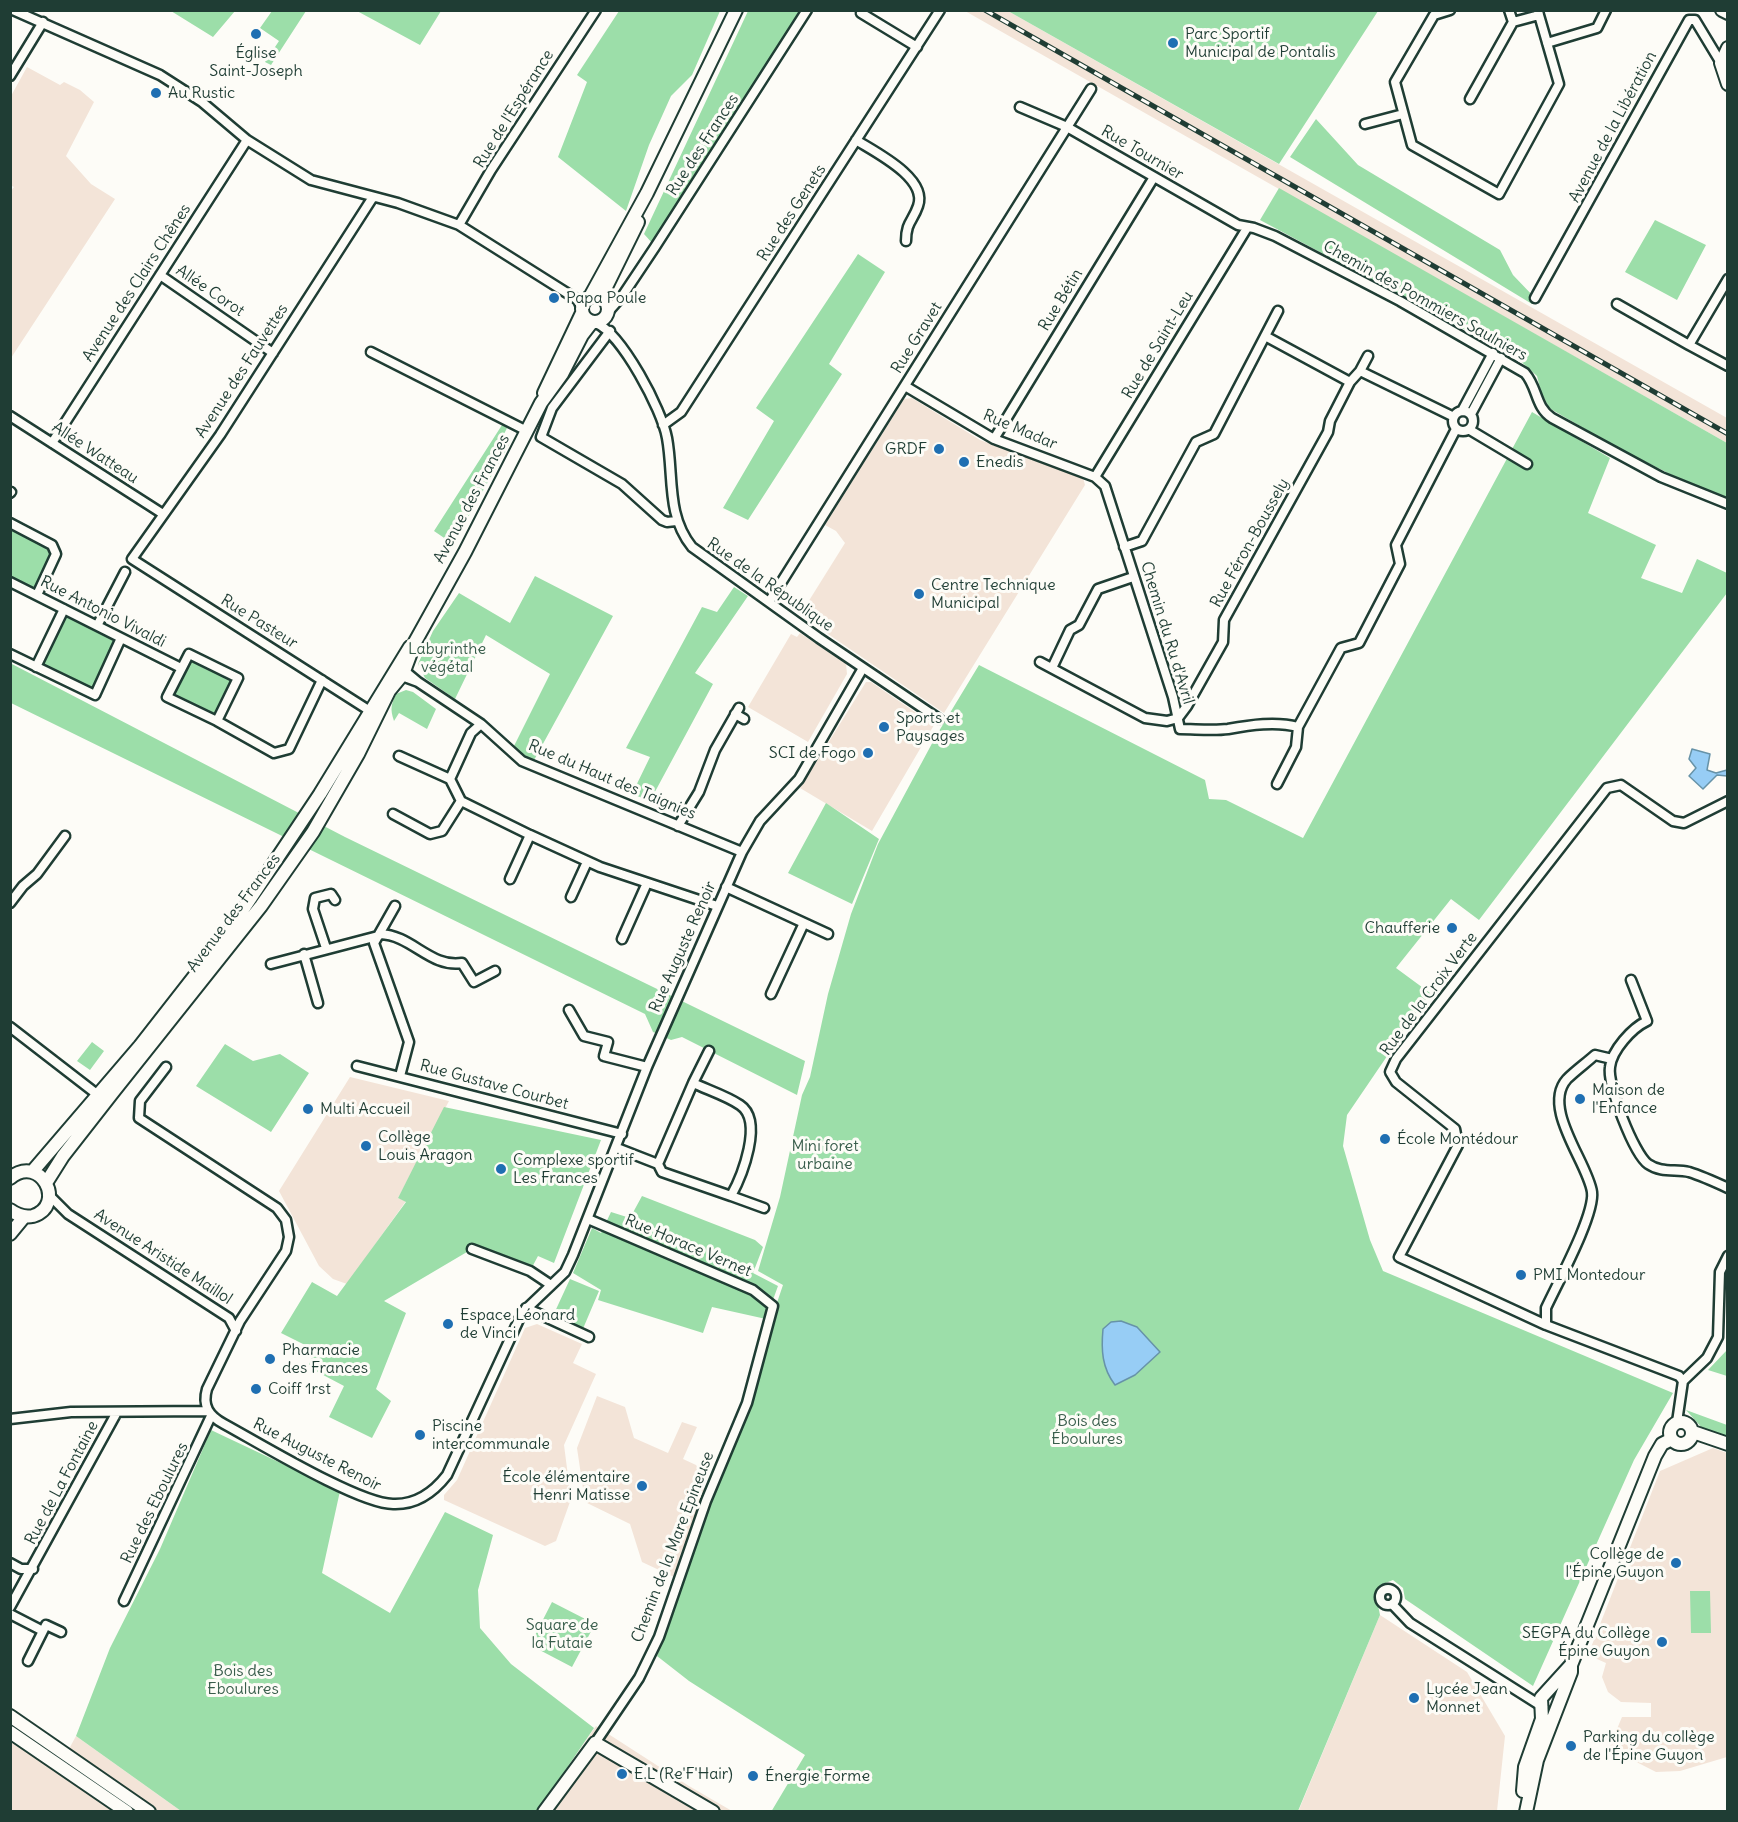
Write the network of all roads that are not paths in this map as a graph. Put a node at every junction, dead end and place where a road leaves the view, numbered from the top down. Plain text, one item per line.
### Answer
1 (13, 10) edge
2 (596, 10) edge
3 (736, 10) edge
4 (807, 10) edge
5 (940, 10) edge
6 (1450, 10) edge
7 (1509, 10) edge
8 (1606, 10) edge
9 (1722, 10) edge
10 (861, 13) dead end
11 (1539, 13) edge
12 (1728, 14) edge
13 (43, 22) junction
14 (1513, 22) junction
15 (1547, 44) junction
16 (917, 46) junction
17 (1728, 48) edge
18 (1721, 63) junction
19 (10, 76) edge
20 (1728, 84) edge
21 (1091, 89) dead end
22 (1470, 99) dead end
23 (1020, 107) dead end
24 (1403, 114) junction
25 (1365, 124) dead end
26 (1067, 127) junction
27 (247, 140) junction
28 (856, 140) junction
29 (1154, 177) junction
30 (647, 193) junction
31 (373, 196) junction
32 (459, 225) junction
33 (1247, 228) junction
34 (906, 241) dead end
35 (160, 275) junction
36 (1728, 279) edge
37 (1535, 298) dead end
38 (583, 304) junction
39 (1617, 304) dead end
40 (1278, 311) dead end
41 (602, 312) junction
42 (609, 331) junction
43 (1265, 336) junction
44 (1689, 345) junction
45 (273, 352) junction
46 (371, 352) dead end
47 (1368, 356) dead end
48 (1497, 356) junction
49 (1728, 366) edge
50 (1360, 371) junction
51 (1350, 382) junction
52 (905, 386) junction
53 (541, 403) junction
54 (1467, 413) junction
55 (10, 416) edge
56 (1454, 417) junction
57 (663, 425) junction
58 (1456, 429) junction
59 (1470, 430) junction
60 (527, 431) junction
61 (994, 439) junction
62 (52, 443) junction
63 (1527, 464) dead end
64 (1095, 477) junction
65 (1728, 504) edge
66 (163, 514) junction
67 (676, 521) junction
68 (10, 523) edge
69 (1125, 547) junction
70 (132, 559) joint
71 (125, 572) dead end
72 (1133, 578) junction
73 (10, 582) edge
74 (37, 595) junction
75 (769, 602) junction
76 (64, 609) junction
77 (98, 624) junction
78 (121, 638) junction
79 (10, 654) edge
80 (1040, 662) dead end
81 (36, 667) junction
82 (181, 668) junction
83 (863, 668) junction
84 (1052, 668) junction
85 (399, 671) junction
86 (322, 680) junction
87 (375, 710) junction
88 (1178, 718) junction
89 (744, 719) dead end
90 (939, 719) dead end
91 (217, 722) junction
92 (481, 724) junction
93 (1298, 727) junction
94 (399, 756) dead end
95 (450, 779) junction
96 (1277, 784) dead end
97 (461, 801) junction
98 (1728, 801) edge
99 (393, 814) dead end
100 (678, 826) junction
101 (65, 836) dead end
102 (530, 836) junction
103 (742, 852) junction
104 (587, 862) junction
105 (510, 879) dead end
106 (647, 883) junction
107 (726, 887) junction
108 (571, 897) dead end
109 (335, 900) dead end
110 (10, 903) edge
111 (395, 906) dead end
112 (717, 906) junction
113 (804, 923) junction
114 (828, 934) dead end
115 (379, 935) junction
116 (622, 939) dead end
117 (326, 948) junction
118 (304, 954) junction
119 (271, 964) dead end
120 (495, 971) dead end
121 (1630, 980) dead end
122 (771, 994) dead end
123 (318, 1003) dead end
124 (569, 1011) dead end
125 (10, 1027) edge
126 (709, 1051) dead end
127 (1612, 1059) junction
128 (357, 1066) dead end
129 (166, 1067) dead end
130 (647, 1067) junction
131 (400, 1076) junction
132 (693, 1083) junction
133 (98, 1095) junction
134 (622, 1134) junction
135 (617, 1148) junction
136 (658, 1164) junction
137 (32, 1172) junction
138 (12, 1175) edge
139 (1728, 1188) edge
140 (48, 1189) junction
141 (730, 1196) junction
142 (764, 1208) dead end
143 (10, 1210) edge
144 (42, 1211) junction
145 (68, 1214) junction
146 (24, 1217) junction
147 (588, 1219) junction
148 (10, 1234) edge
149 (472, 1249) dead end
150 (1728, 1256) edge
151 (551, 1285) junction
152 (773, 1306) joint
153 (524, 1311) junction
154 (1546, 1326) junction
155 (236, 1330) junction
156 (589, 1338) dead end
157 (1683, 1381) junction
158 (117, 1412) junction
159 (210, 1413) junction
160 (10, 1419) edge
161 (1677, 1422) junction
162 (1693, 1432) junction
163 (1671, 1439) junction
164 (1728, 1444) edge
165 (10, 1563) edge
166 (33, 1569) junction
167 (124, 1601) dead end
168 (1392, 1604) dead end
169 (10, 1607) edge
170 (10, 1614) edge
171 (43, 1631) junction
172 (60, 1632) dead end
173 (28, 1661) dead end
174 (1571, 1665) junction
175 (1546, 1690) junction
176 (1528, 1696) junction
177 (1559, 1701) junction
178 (1543, 1707) junction
179 (10, 1716) edge
180 (10, 1732) edge
181 (595, 1743) junction
182 (1526, 1808) edge
183 (128, 1812) edge
184 (149, 1812) edge
185 (544, 1812) edge
186 (713, 1812) edge

1 - 13 street
2 - 32 street, Rue de l'Espérance
3 - 30 main road, Avenue des Frances
4 - 41 street, Rue des Frances
5 - 16 street, Rue des Genets
6 - 24 street
7 - 14 street
8 - 15 street
9 - 12 main road
10 - 16 street
11 - 14 street
11 - 15 street
13 - 19 street
13 - 27 street
14 - 22 street
15 - 24 street
16 - 28 street, Rue des Genets
17 - 18 main road
18 - 20 main road
18 - 37 street, Avenue de la Libération
21 - 26 street, Rue Gravet
23 - 26 street, Rue Tournier
24 - 25 street
26 - 29 street, Rue Tournier
26 - 52 street, Rue Gravet
27 - 31 street
27 - 35 street, Avenue des Clairs Chênes
28 - 34 street
28 - 57 street, Rue des Genets
29 - 33 street, Rue Tournier
29 - 61 street, Rue Bétin
30 - 38 main road, Avenue des Frances
30 - 41 main road, Avenue des Frances
31 - 32 street
31 - 45 street, Avenue des Fauvettes
32 - 38 street
33 - 48 street, Chemin des Pommiers Saulniers
33 - 64 street, Rue de Saint-Leu
35 - 45 street, Allée Corot
35 - 62 street, Avenue des Clairs Chênes
36 - 44 street
38 - 41 main road
38 - 41 main road
38 - 53 main road, Avenue des Frances
39 - 44 street
40 - 43 street, Chemin du Ru d'Avril
41 - 42 street, Rue de la République
41 - 53 main road, Avenue des Frances
42 - 57 street, Rue de la République
42 - 67 street
43 - 51 street
43 - 69 street, Chemin du Ru d'Avril
44 - 49 street
45 - 66 street, Avenue des Fauvettes
46 - 60 street
47 - 50 street
48 - 54 street
48 - 65 street, Chemin des Pommiers Saulniers
50 - 51 street
50 - 56 street
51 - 88 street, Rue Féron-Boussely
52 - 61 street, Rue Madar
52 - 75 street, Rue Gravet
53 - 60 main road, Avenue des Frances
54 - 56 street
54 - 59 street
55 - 62 street, Allée Watteau
56 - 58 street
57 - 67 street, Rue de la République
58 - 59 street
58 - 93 street
59 - 63 street
60 - 85 main road, Avenue des Frances
61 - 64 street, Rue Madar
62 - 66 street, Allée Watteau
64 - 69 street, Chemin du Ru d'Avril
66 - 70 street, Avenue des Fauvettes
67 - 75 street, Rue de la République
68 - 74 street
69 - 72 street, Chemin du Ru d'Avril
70 - 86 street, Rue Pasteur
71 - 77 street
72 - 84 street
72 - 88 street, Chemin du Ru d'Avril
73 - 74 street, Rue Antonio Vivaldi
74 - 76 street, Rue Antonio Vivaldi
75 - 83 street, Rue de la République
76 - 77 street, Rue Antonio Vivaldi
76 - 81 street
77 - 78 street, Rue Antonio Vivaldi
78 - 81 street
78 - 82 street, Rue Antonio Vivaldi
79 - 81 street
80 - 84 street
82 - 91 street
82 - 91 street
83 - 90 street, Rue de la République
83 - 103 street, Rue Auguste Renoir
84 - 88 street
85 - 87 main road, Avenue des Frances
85 - 92 street, Rue du Haut des Taignies
86 - 87 street, Rue Pasteur
86 - 91 street
87 - 133 main road, Avenue des Frances
87 - 140 main road, Avenue des Frances
88 - 93 street, Chemin du Ru d'Avril
89 - 100 street
92 - 95 street
92 - 100 street, Rue du Haut des Taignies
93 - 96 street
94 - 95 street
95 - 97 street
97 - 99 street
97 - 102 street
98 - 154 street, Rue de la Croix Verte
100 - 103 street, Rue du Haut des Taignies
101 - 110 street
102 - 104 street
102 - 105 street
103 - 107 street, Rue Auguste Renoir
104 - 106 street
104 - 108 street
106 - 112 street
106 - 116 street
107 - 112 street, Rue Auguste Renoir
107 - 113 street
109 - 117 street
111 - 115 street
112 - 130 street, Rue Auguste Renoir
113 - 114 street
113 - 122 street
115 - 117 street
115 - 120 street
115 - 131 street
117 - 118 street
118 - 119 street
118 - 123 street
121 - 127 street
124 - 130 street
125 - 133 street
126 - 132 street
127 - 139 street
127 - 154 street
128 - 131 street, Rue Gustave Courbet
129 - 155 street
130 - 134 street, Rue Auguste Renoir
131 - 134 street, Rue Gustave Courbet
132 - 136 street
132 - 141 street
133 - 137 main road, Avenue des Frances
134 - 135 street, Rue Auguste Renoir
135 - 136 street
135 - 147 street, Rue Auguste Renoir
136 - 141 street
137 - 138 main road
137 - 140 main road
140 - 144 main road, Avenue des Frances
140 - 145 street, Avenue Aristide Maillol
141 - 142 street
143 - 146 main road
144 - 145 street, Avenue Aristide Maillol
144 - 146 main road
145 - 155 street, Avenue Aristide Maillol
146 - 148 main road
147 - 151 street, Rue Auguste Renoir
147 - 152 street, Rue Horace Vernet
149 - 151 street
150 - 157 street
151 - 153 street, Rue Auguste Renoir
152 - 181 street, Chemin de la Mare Epineuse
153 - 156 street
153 - 159 street, Rue Auguste Renoir
154 - 157 street, Rue de la Croix Verte
155 - 159 street
157 - 161 street
158 - 159 street
158 - 160 street
158 - 166 street, Rue de La Fontaine
159 - 167 street, Rue des Eboulures
161 - 162 main road
161 - 163 main road
162 - 163 main road
162 - 164 main road
163 - 174 main road
165 - 166 street
166 - 169 street, Rue de La Fontaine
168 - 176 street
170 - 171 street
171 - 172 street
171 - 173 street
174 - 175 main road
174 - 177 main road
175 - 176 street
175 - 177 main road
175 - 178 main road
176 - 178 street
177 - 178 main road
177 - 182 main road
178 - 182 main road
179 - 184 main road
180 - 183 main road
181 - 185 main road, Chemin de la Mare Epineuse
181 - 186 main road

